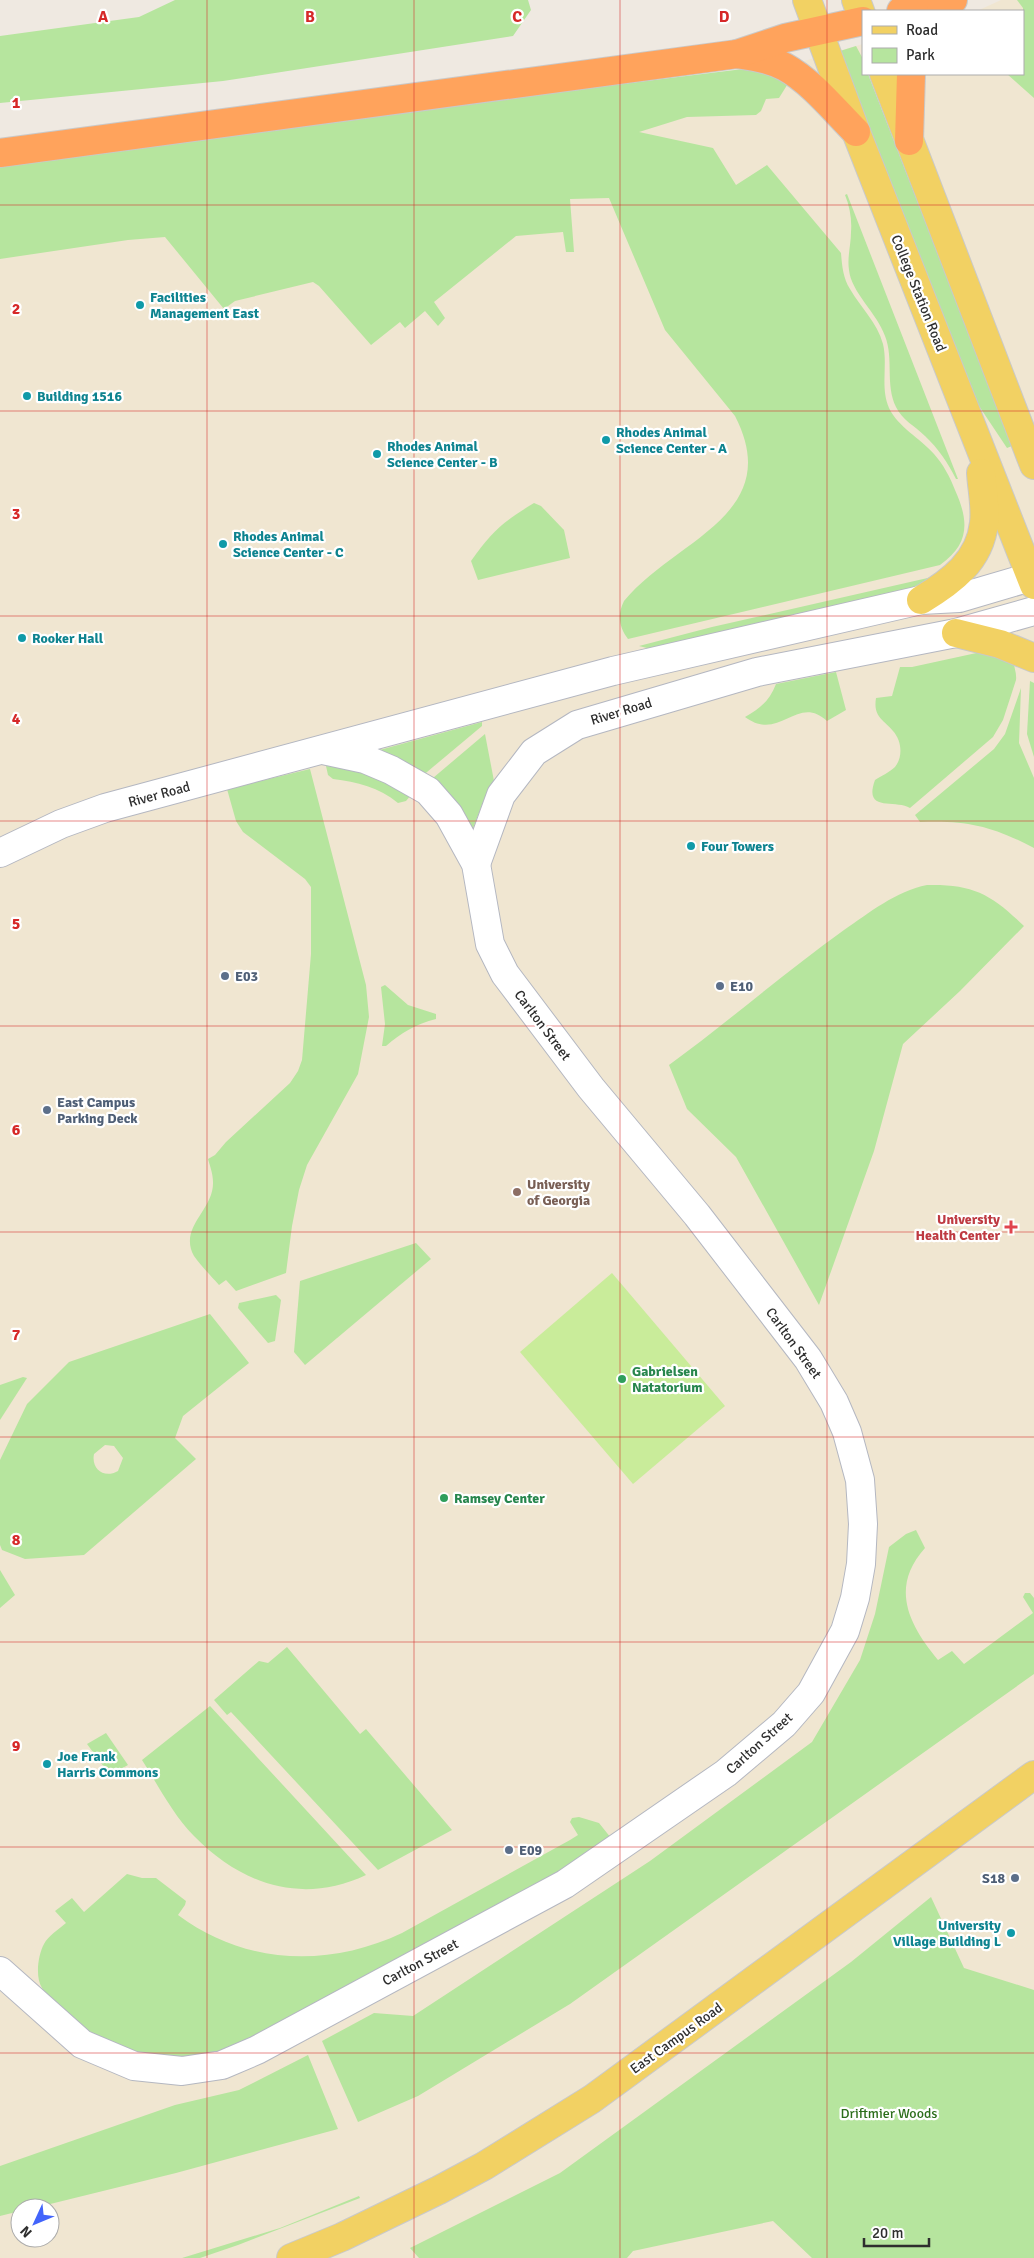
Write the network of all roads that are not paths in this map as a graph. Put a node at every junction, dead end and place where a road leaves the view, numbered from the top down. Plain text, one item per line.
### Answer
1 (807, 0) edge
2 (856, 0) edge
3 (928, 0) edge
4 (953, 0) edge
5 (903, 10) edge
6 (942, 10) edge
7 (862, 17) edge
8 (862, 20) edge
9 (818, 31) junction
10 (737, 54) junction
11 (884, 75) edge
12 (911, 75) edge
13 (856, 132) junction
14 (910, 141) junction
15 (0, 153) edge
16 (979, 446) junction
17 (1033, 460) edge
18 (1033, 579) edge
19 (921, 600) junction
20 (1034, 611) edge
21 (956, 633) junction
22 (1034, 658) edge
23 (323, 750) junction
24 (0, 853) edge
25 (476, 864) junction
26 (1034, 1775) edge
27 (0, 1971) edge
28 (291, 2258) edge

1 - 9 main road, College Station Road
2 - 7 main road
3 - 5 highway
4 - 6 highway
8 - 9 highway
9 - 10 highway
9 - 13 main road, College Station Road
10 - 13 highway
10 - 15 highway
11 - 14 main road
12 - 14 highway
13 - 16 main road, College Station Road
14 - 17 main road
16 - 18 main road, College Station Road
16 - 19 main road
18 - 19 street, River Road
19 - 23 street, River Road
20 - 21 street, River Road
21 - 22 main road
21 - 25 street, River Road
23 - 24 street, River Road
23 - 25 street, River Road
25 - 27 street, Carlton Street
26 - 28 main road, East Campus Road

